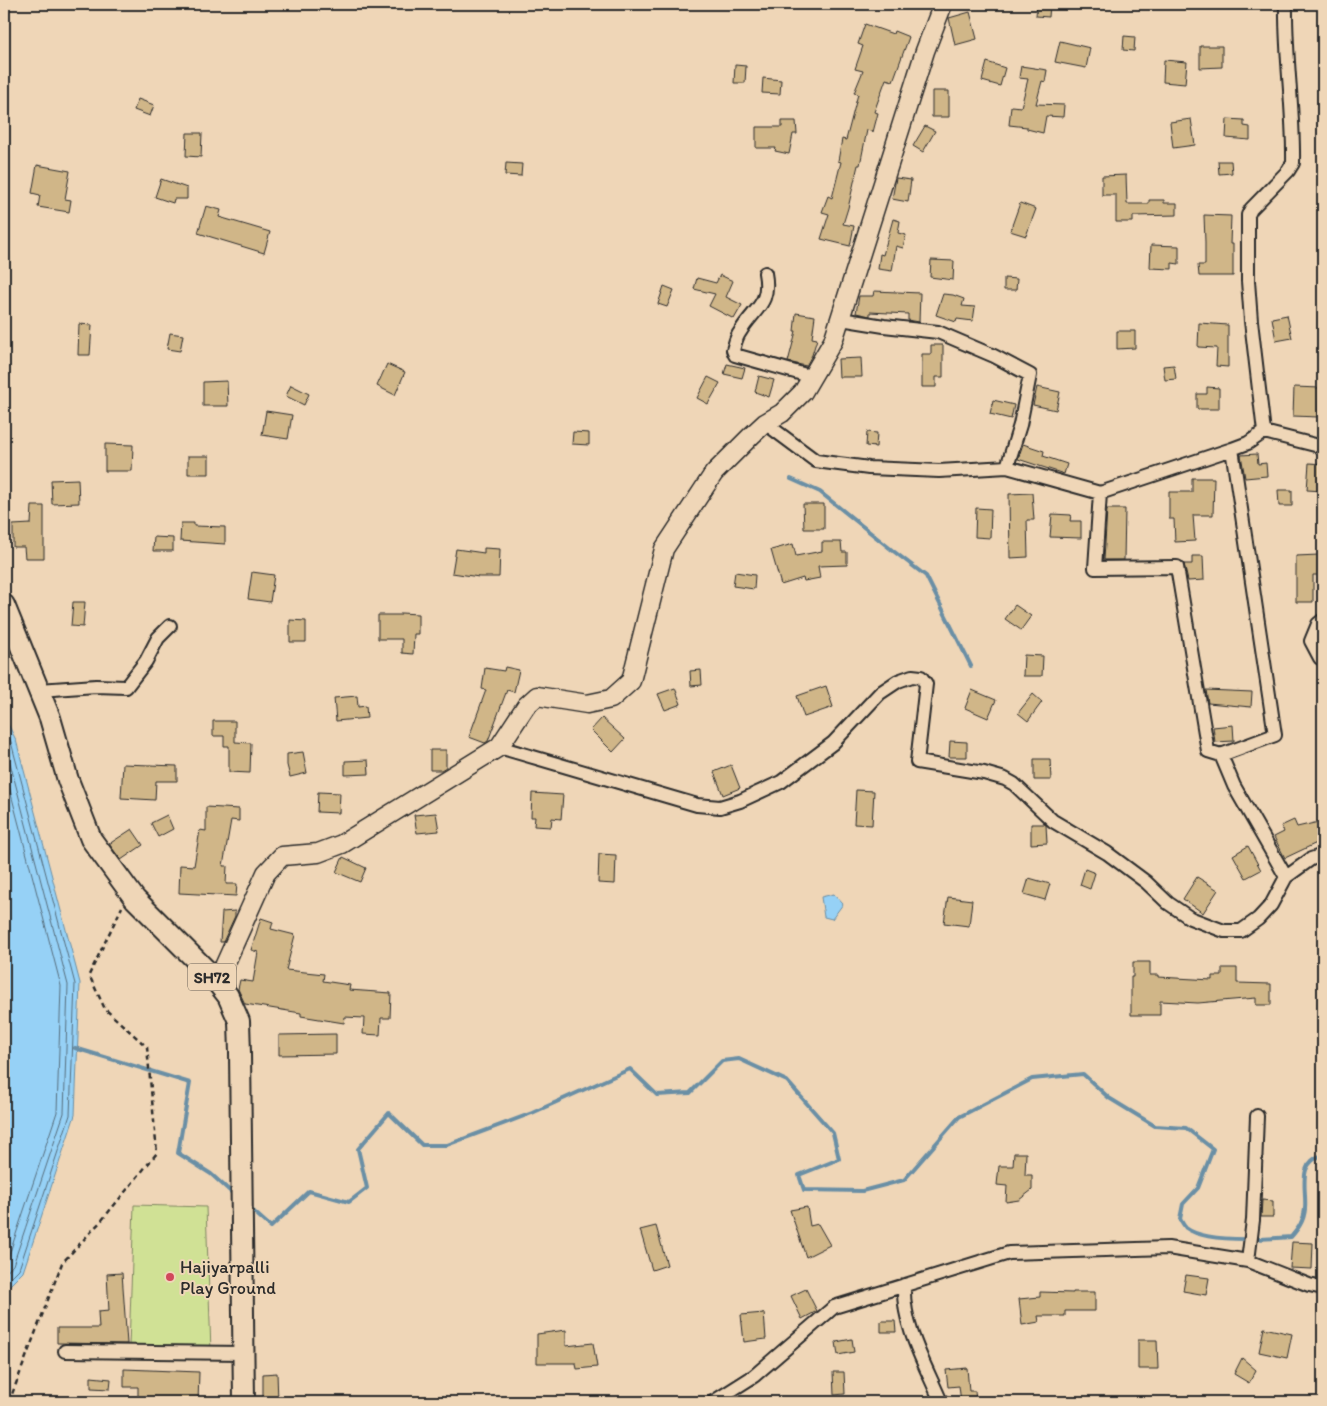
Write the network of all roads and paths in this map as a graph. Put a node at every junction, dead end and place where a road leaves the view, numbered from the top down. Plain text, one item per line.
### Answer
1 (943, 4) edge
2 (1286, 4) edge
3 (765, 273) dead end
4 (841, 319) junction
5 (813, 377) junction
6 (765, 423) junction
7 (1264, 432) junction
8 (1323, 447) edge
9 (1232, 449) junction
10 (1007, 467) junction
11 (1100, 493) junction
12 (4, 605) edge
13 (1323, 620) edge
14 (170, 626) dead end
15 (1320, 658) dead end
16 (39, 690) junction
17 (499, 747) junction
18 (1221, 755) junction
19 (1323, 855) edge
20 (1286, 877) junction
21 (130, 892) junction
22 (217, 982) junction
23 (1257, 1116) dead end
24 (1248, 1261) junction
25 (904, 1285) junction
26 (1323, 1288) edge
27 (65, 1351) dead end
28 (244, 1352) junction
29 (8, 1402) edge
30 (244, 1402) edge
31 (713, 1402) edge
32 (941, 1402) edge

1 - 4 main road
2 - 7 street
3 - 5 street
4 - 5 main road
4 - 10 street
5 - 6 main road
6 - 10 street
6 - 17 main road
7 - 8 street
7 - 9 street
9 - 11 street
9 - 18 street
10 - 11 street
11 - 18 street
12 - 16 main road, SH72
13 - 15 street
14 - 16 street
16 - 21 main road, SH72
17 - 20 street
17 - 22 main road
18 - 20 street
19 - 20 street
21 - 22 main road, SH72
21 - 29 path
22 - 28 main road, SH72
23 - 24 street
24 - 25 street
24 - 26 street
25 - 31 street
25 - 32 street
27 - 28 street
28 - 30 main road, SH72

